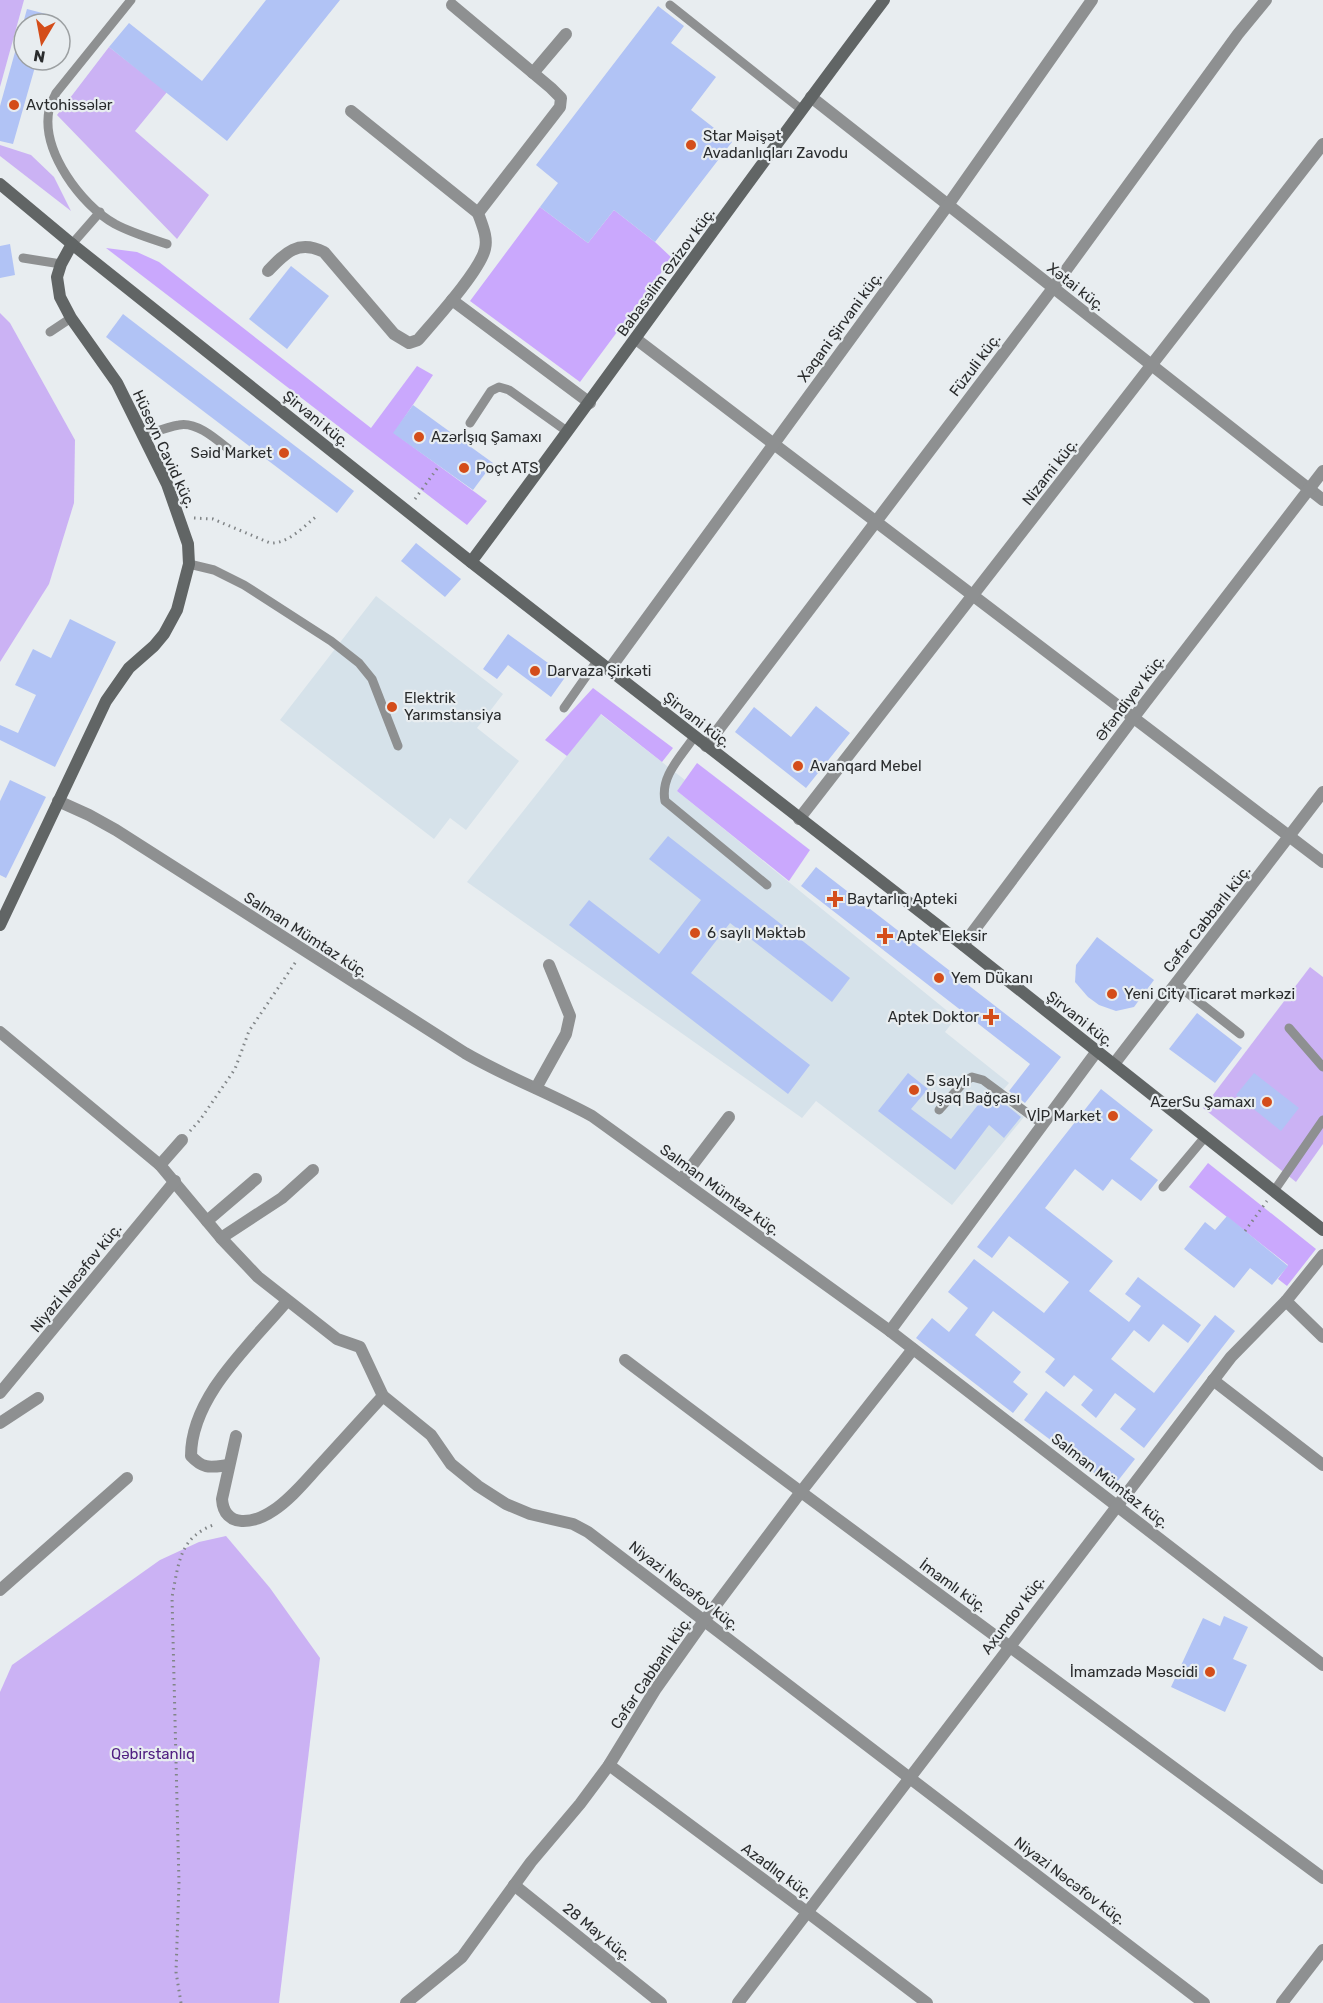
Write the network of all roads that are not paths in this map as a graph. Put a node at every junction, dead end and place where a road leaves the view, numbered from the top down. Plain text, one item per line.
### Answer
1 (131, 0) edge
2 (884, 0) edge
3 (1092, 0) edge
4 (1266, 0) edge
5 (452, 5) dead end
6 (670, 5) dead end
7 (566, 34) dead end
8 (533, 73) junction
9 (811, 97) junction
10 (802, 110) junction
11 (351, 111) dead end
12 (1323, 144) edge
13 (0, 184) edge
14 (948, 205) junction
15 (100, 212) junction
16 (478, 213) junction
17 (72, 244) junction
18 (167, 244) dead end
19 (23, 258) dead end
20 (61, 264) junction
21 (268, 272) dead end
22 (1053, 288) junction
23 (452, 300) junction
24 (71, 318) junction
25 (50, 332) dead end
26 (636, 339) junction
27 (1152, 366) junction
28 (590, 403) junction
29 (470, 423) dead end
30 (568, 432) junction
31 (143, 436) junction
32 (773, 443) junction
33 (236, 455) dead end
34 (1323, 471) edge
35 (1309, 489) junction
36 (1323, 500) edge
37 (875, 521) junction
38 (471, 562) junction
39 (189, 564) junction
40 (972, 595) junction
41 (597, 661) junction
42 (609, 670) junction
43 (564, 708) dead end
44 (1134, 717) junction
45 (694, 737) junction
46 (398, 746) dead end
47 (706, 746) junction
48 (1323, 792) edge
49 (58, 801) junction
50 (799, 819) junction
51 (1289, 837) junction
52 (1323, 862) edge
53 (767, 885) dead end
54 (0, 925) edge
55 (963, 945) junction
56 (549, 965) dead end
57 (1176, 984) junction
58 (1289, 1028) dead end
59 (0, 1032) edge
60 (1240, 1034) dead end
61 (1097, 1051) junction
62 (1114, 1064) junction
63 (1323, 1067) edge
64 (536, 1088) junction
65 (939, 1110) dead end
66 (729, 1117) dead end
67 (1323, 1120) edge
68 (1042, 1124) junction
69 (1205, 1137) junction
70 (182, 1140) road end
71 (160, 1165) junction
72 (313, 1170) dead end
73 (256, 1179) dead end
74 (681, 1180) junction
75 (174, 1181) junction
76 (1163, 1187) dead end
77 (1274, 1191) junction
78 (207, 1221) junction
79 (1323, 1230) edge
80 (221, 1238) junction
81 (1323, 1255) edge
82 (1286, 1301) junction
83 (287, 1302) junction
84 (890, 1331) junction
85 (1323, 1337) edge
86 (913, 1349) junction
87 (625, 1360) dead end
88 (1213, 1380) junction
89 (0, 1393) edge
90 (383, 1396) junction
91 (38, 1398) dead end
92 (0, 1423) edge
93 (236, 1436) dead end
94 (229, 1465) junction
95 (1323, 1465) edge
96 (127, 1478) dead end
97 (800, 1493) junction
98 (1117, 1504) junction
99 (0, 1590) edge
100 (704, 1621) junction
101 (1010, 1645) junction
102 (1323, 1665) edge
103 (609, 1766) junction
104 (910, 1777) junction
105 (1323, 1878) edge
106 (514, 1885) junction
107 (807, 1912) junction
108 (1323, 1950) edge
109 (406, 2003) edge
110 (661, 2003) edge
111 (738, 2003) edge
112 (927, 2003) edge
113 (1204, 2003) edge
114 (1282, 2003) edge

1 - 15 lane
2 - 9 main road, Babasəlim Əzizov küç.
3 - 14 street, Xəqani Şirvani küç.
4 - 22 street, Füzuli küç.
5 - 8 street
6 - 10 lane
7 - 8 street
8 - 16 street
9 - 10 main road, Babasəlim Əzizov küç.
9 - 14 street, Xətai küç.
10 - 26 main road, Babasəlim Əzizov küç.
11 - 16 street
12 - 27 street, Nizami küç.
13 - 17 main road, Şirvani küç.
14 - 22 street, Xətai küç.
14 - 32 street, Xəqani Şirvani küç.
15 - 17 lane
15 - 18 lane
16 - 23 street
17 - 20 main road, Hüseyn Cavid küç.
17 - 38 main road, Şirvani küç.
19 - 20 lane
20 - 24 main road, Hüseyn Cavid küç.
21 - 23 street
22 - 27 street, Xətai küç.
22 - 37 street, Füzuli küç.
23 - 28 street
24 - 25 lane
24 - 31 main road, Hüseyn Cavid küç.
26 - 28 main road, Babasəlim Əzizov küç.
26 - 32 street
27 - 35 street, Xətai küç.
27 - 40 street, Nizami küç.
28 - 30 main road, Babasəlim Əzizov küç.
29 - 30 lane
30 - 38 main road, Babasəlim Əzizov küç.
31 - 33 lane
31 - 39 main road, Hüseyn Cavid küç.
32 - 37 street
32 - 42 street, Xəqani Şirvani küç.
34 - 35 street, Əfəndiyev küç.
35 - 36 street, Xətai küç.
35 - 44 street, Əfəndiyev küç.
37 - 40 street
37 - 47 street, Füzuli küç.
38 - 41 main road, Şirvani küç.
39 - 46 lane
39 - 49 main road, Hüseyn Cavid küç.
40 - 44 street
40 - 50 street, Nizami küç.
41 - 42 main road, Şirvani küç.
41 - 43 lane
42 - 45 main road, Şirvani küç.
44 - 51 street
44 - 55 street, Əfəndiyev küç.
45 - 47 main road, Şirvani küç.
45 - 53 lane
47 - 50 main road, Şirvani küç.
48 - 51 street, Cəfər Cabbarlı küç.
49 - 54 main road, Hüseyn Cavid küç.
49 - 64 street, Salman Mümtaz küç.
50 - 55 main road, Şirvani küç.
51 - 52 street
51 - 57 street, Cəfər Cabbarlı küç.
55 - 61 main road, Şirvani küç.
56 - 64 street
57 - 60 lane
57 - 62 street, Cəfər Cabbarlı küç.
58 - 63 lane
59 - 71 street, Niyazi Nəcəfov küç.
61 - 62 main road, Şirvani küç.
61 - 68 street
62 - 69 main road, Şirvani küç.
64 - 74 street, Salman Mümtaz küç.
65 - 68 lane
66 - 74 street
67 - 77 lane
68 - 84 street
69 - 76 lane
69 - 77 main road, Şirvani küç.
70 - 71 street
71 - 75 street, Niyazi Nəcəfov küç.
72 - 80 street
73 - 78 street
74 - 84 street, Salman Mümtaz küç.
75 - 78 street, Niyazi Nəcəfov küç.
75 - 89 street, Niyazi Nəcəfov küç.
77 - 79 main road, Şirvani küç.
78 - 80 street, Niyazi Nəcəfov küç.
80 - 83 street, Niyazi Nəcəfov küç.
81 - 82 street, Axundov küç.
82 - 85 street
82 - 88 street, Axundov küç.
83 - 90 street, Niyazi Nəcəfov küç.
83 - 94 street
84 - 86 street, Salman Mümtaz küç.
86 - 97 street, Cəfər Cabbarlı küç.
86 - 98 street, Salman Mümtaz küç.
87 - 97 street, İmamlı küç.
88 - 95 street
88 - 98 street, Axundov küç.
90 - 94 street
90 - 100 street, Niyazi Nəcəfov küç.
91 - 92 street
93 - 94 street
96 - 99 street
97 - 100 street, Cəfər Cabbarlı küç.
97 - 101 street, İmamlı küç.
98 - 101 street, Axundov küç.
98 - 102 street, Salman Mümtaz küç.
100 - 103 street, Cəfər Cabbarlı küç.
100 - 104 street, Niyazi Nəcəfov küç.
101 - 104 street, Axundov küç.
101 - 105 street, İmamlı küç.
103 - 106 street, Cəfər Cabbarlı küç.
103 - 107 street, Azadlıq küç.
104 - 107 street, Axundov küç.
104 - 113 street, Niyazi Nəcəfov küç.
106 - 109 street, Cəfər Cabbarlı küç.
106 - 110 street, 28 May küç.
107 - 111 street, Axundov küç.
107 - 112 street, Azadlıq küç.
108 - 114 street

